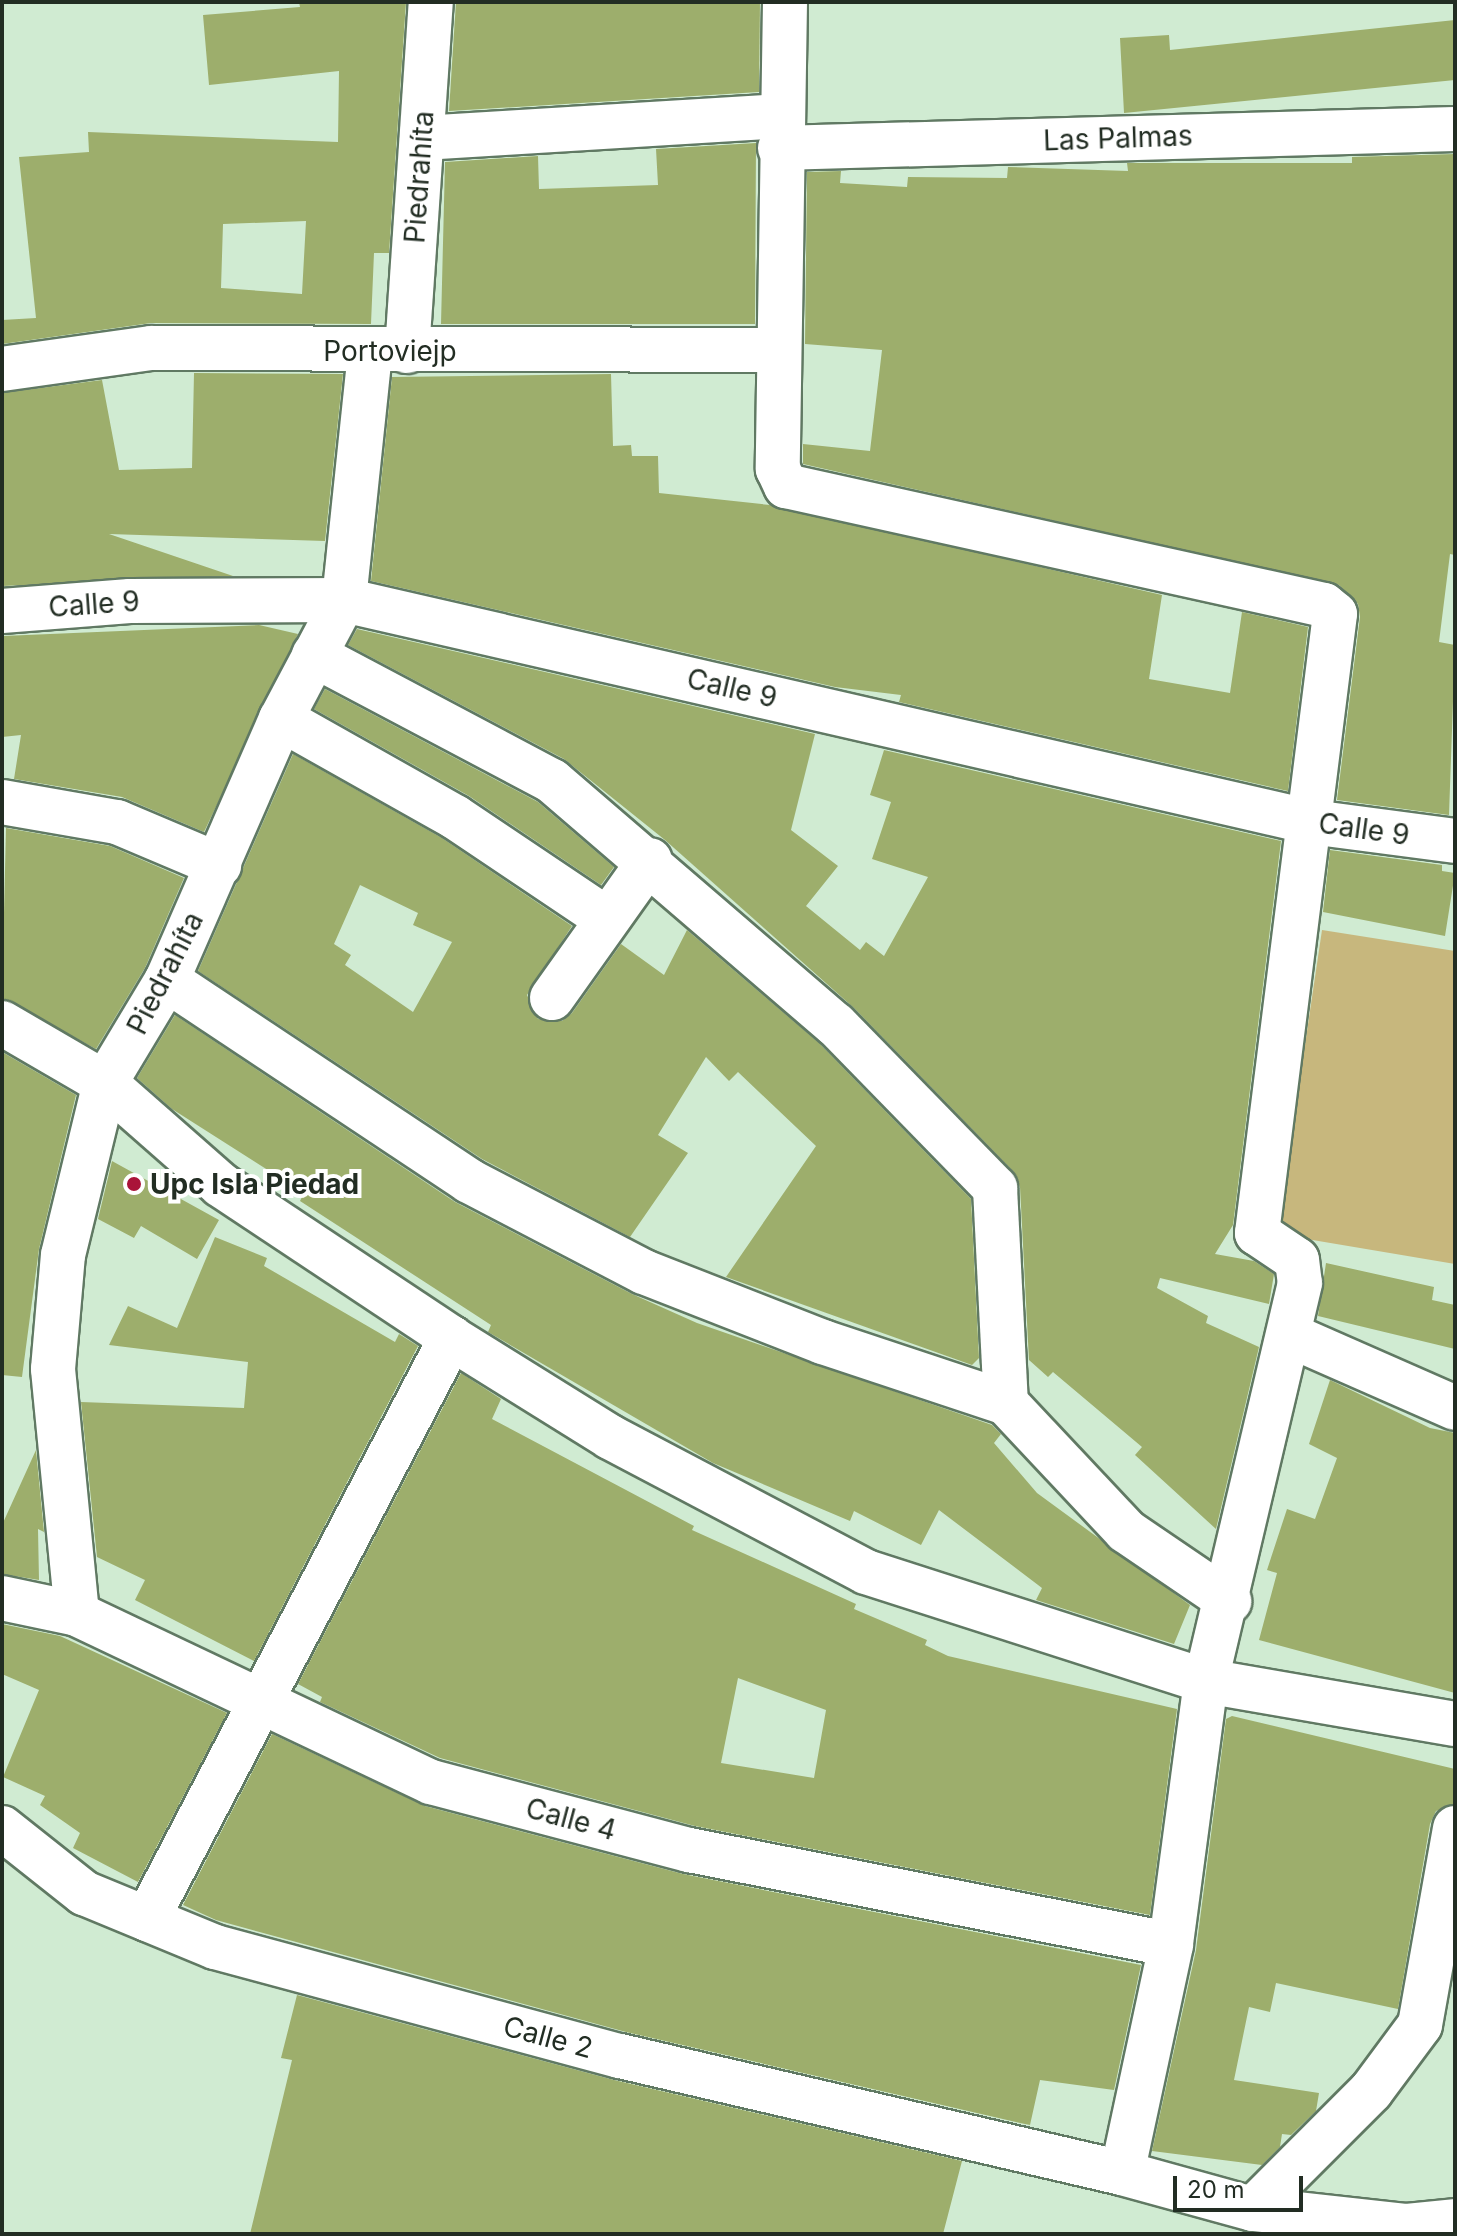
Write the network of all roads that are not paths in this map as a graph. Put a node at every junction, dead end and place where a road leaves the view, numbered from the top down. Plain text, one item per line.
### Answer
1 (431, 2) edge
2 (785, 2) edge
3 (1455, 129) edge
4 (781, 132) junction
5 (422, 138) junction
6 (779, 350) junction
7 (388, 352) junction
8 (2, 369) edge
9 (344, 600) junction
10 (2, 611) edge
11 (314, 655) junction
12 (281, 719) junction
13 (2, 802) edge
14 (1311, 822) junction
15 (1455, 841) edge
16 (650, 860) junction
17 (219, 865) junction
18 (607, 919) junction
19 (167, 980) junction
20 (552, 998) dead end
21 (2, 1023) edge
22 (105, 1083) junction
23 (1289, 1335) junction
24 (451, 1338) junction
25 (1006, 1403) junction
26 (1455, 1408) edge
27 (2, 1598) edge
28 (1229, 1601) junction
29 (77, 1614) junction
30 (1206, 1681) junction
31 (258, 1699) junction
32 (1455, 1724) edge
33 (2, 1828) edge
34 (1455, 1828) edge
35 (147, 1919) junction
36 (1171, 1945) junction
37 (1122, 2173) junction
38 (1253, 2209) junction
39 (1455, 2221) edge
40 (1413, 2230) edge

1 - 5 street, Piedrahíta
2 - 4 street
3 - 4 street, Las Palmas
4 - 5 street, Las Palmas
4 - 6 street
5 - 7 street, Piedrahíta
6 - 7 street, Portoviejp
6 - 14 street
7 - 8 street, Portoviejp
7 - 9 street, Piedrahíta
9 - 10 street, Calle 9
9 - 11 street, Piedrahíta
9 - 14 street, Calle 9
11 - 12 street, Piedrahíta
11 - 16 street
12 - 17 street, Piedrahíta
12 - 18 street
13 - 17 street
14 - 15 street, Calle 9
14 - 23 street
16 - 18 street
16 - 25 street
17 - 19 street, Piedrahíta
18 - 20 street
19 - 22 street, Piedrahíta
19 - 25 street
21 - 22 street
22 - 24 street
22 - 29 street, Piedrahíta
23 - 26 street
23 - 28 street
24 - 30 street
24 - 31 street
25 - 28 street
27 - 29 street, Calle 4
28 - 30 street
29 - 31 street, Calle 4
30 - 32 street
30 - 36 street
31 - 35 street
31 - 36 street, Calle 4
33 - 35 street, Calle 2
34 - 38 street
35 - 37 street, Calle 2
36 - 37 street
37 - 38 street, Calle 2
38 - 40 street, Calle 2
39 - 40 street, Calle 2

